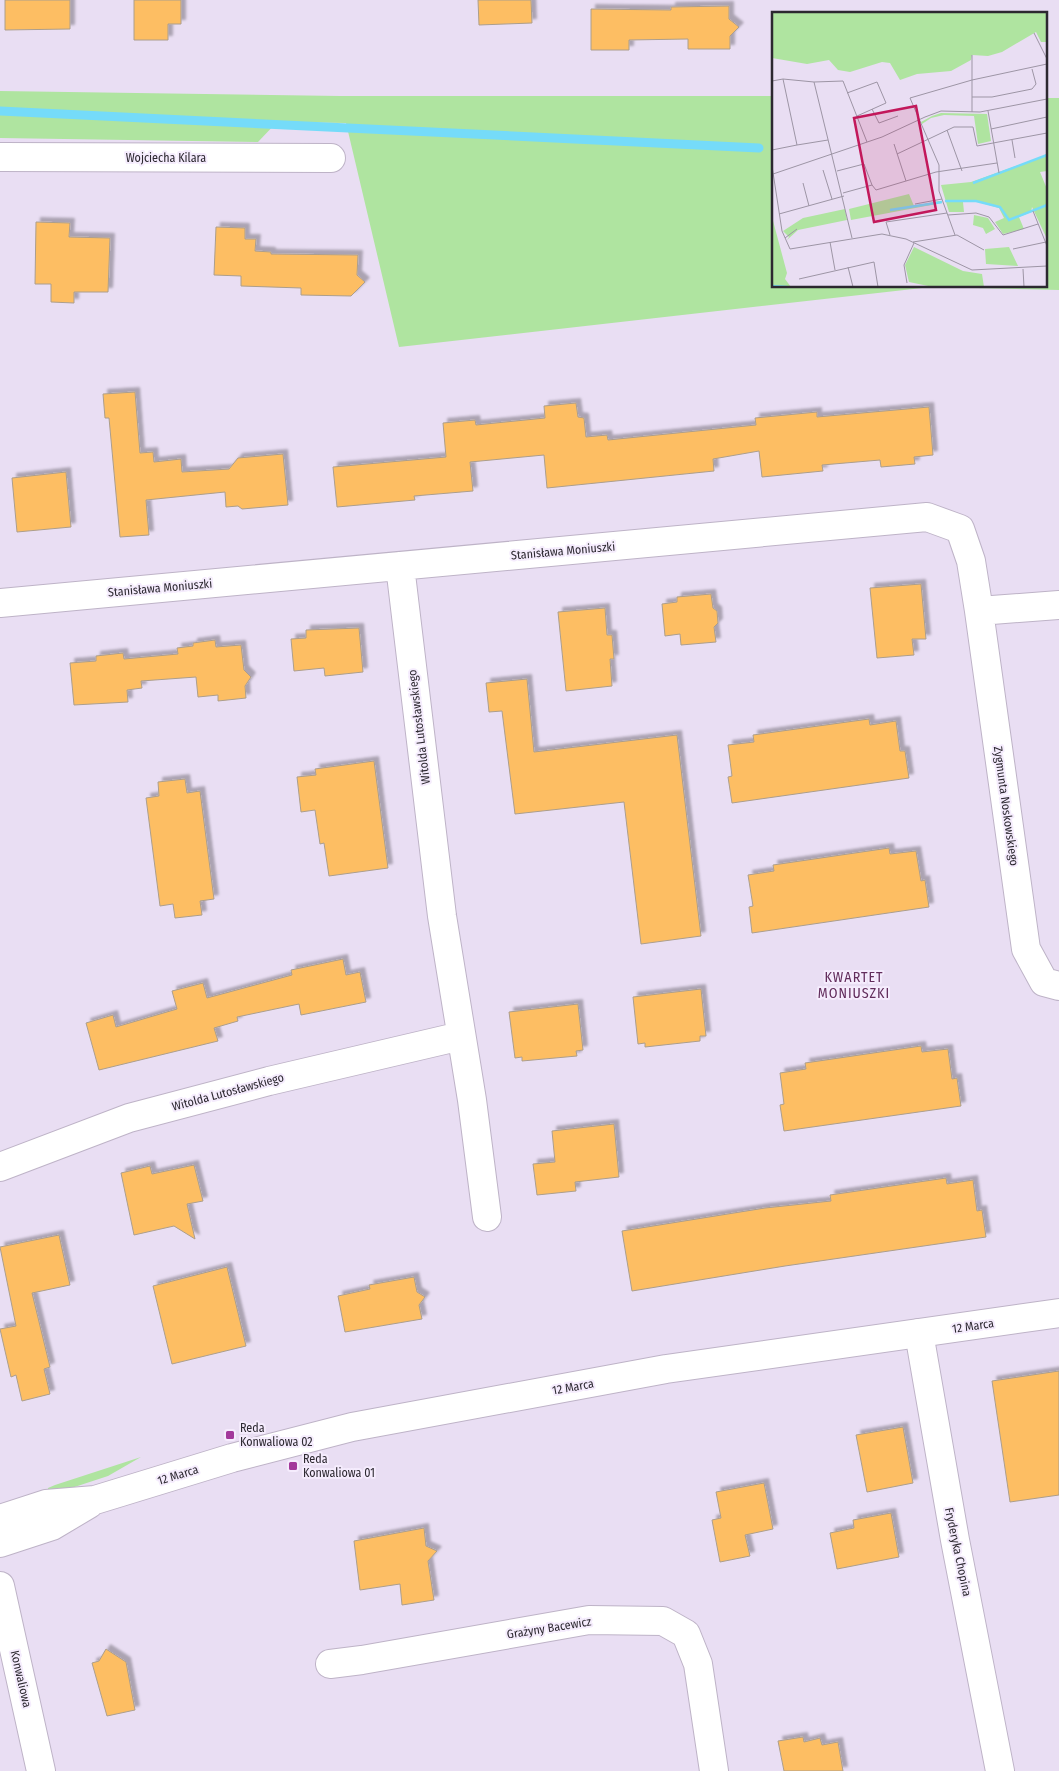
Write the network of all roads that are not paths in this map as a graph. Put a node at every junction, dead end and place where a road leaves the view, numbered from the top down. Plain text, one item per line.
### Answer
1 (0, 157) edge
2 (331, 158) dead end
3 (400, 566) junction
4 (0, 603) edge
5 (1059, 604) edge
6 (979, 611) junction
7 (1059, 986) edge
8 (461, 1036) junction
9 (0, 1168) edge
10 (487, 1217) dead end
11 (1059, 1313) edge
12 (919, 1333) junction
13 (95, 1500) junction
14 (0, 1518) edge
15 (0, 1543) edge
16 (0, 1586) edge
17 (330, 1664) dead end
18 (41, 1771) edge
19 (714, 1771) edge
20 (1000, 1771) edge

1 - 2 street, Wojciecha Kilara
3 - 4 street, Stanisława Moniuszki
3 - 6 street, Stanisława Moniuszki
3 - 8 street, Witolda Lutosławskiego
5 - 6 street
6 - 7 street, Zygmunta Noskowskiego
8 - 9 street, Witolda Lutosławskiego
8 - 10 street, Witolda Lutosławskiego
11 - 12 street, 12 Marca
12 - 13 street, 12 Marca
12 - 20 street, Fryderyka Chopina
13 - 14 street, 12 Marca
13 - 15 street, 12 Marca
16 - 18 street, Konwaliowa
17 - 19 street, Grażyny Bacewicz

